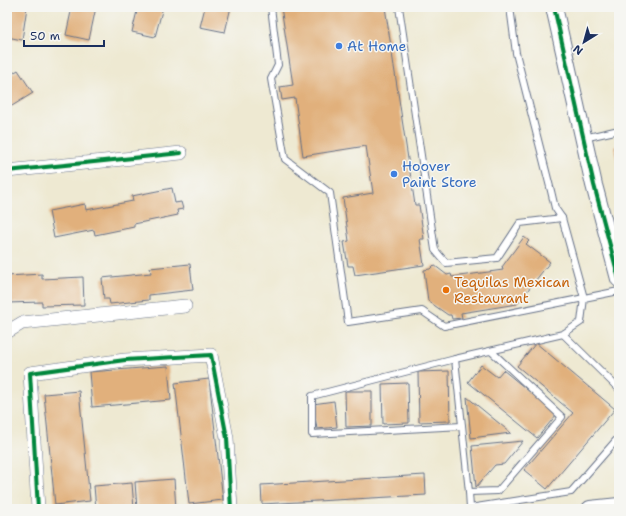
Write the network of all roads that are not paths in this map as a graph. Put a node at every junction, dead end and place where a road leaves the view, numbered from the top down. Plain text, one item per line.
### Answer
1 (271, 7) edge
2 (399, 7) edge
3 (510, 7) edge
4 (554, 7) edge
5 (619, 130) edge
6 (583, 138) junction
7 (181, 153) dead end
8 (7, 171) edge
9 (562, 218) junction
10 (619, 279) edge
11 (619, 291) edge
12 (584, 298) junction
13 (185, 306) dead end
14 (7, 332) edge
15 (563, 334) junction
16 (491, 351) junction
17 (455, 360) junction
18 (619, 389) edge
19 (462, 426) junction
20 (619, 438) edge
21 (469, 492) junction
22 (619, 506) edge
23 (470, 508) edge
24 (38, 509) edge
25 (232, 509) edge
26 (590, 509) edge

1 - 12 lane
2 - 9 lane
3 - 9 lane
4 - 6 street
5 - 6 lane
6 - 10 street
7 - 8 street
9 - 12 lane
11 - 12 lane
12 - 15 lane
13 - 14 street
15 - 16 lane
15 - 18 lane
16 - 17 lane
16 - 21 lane
17 - 19 lane
17 - 19 lane
19 - 21 lane
20 - 23 lane
21 - 23 lane
22 - 26 street
24 - 25 street

